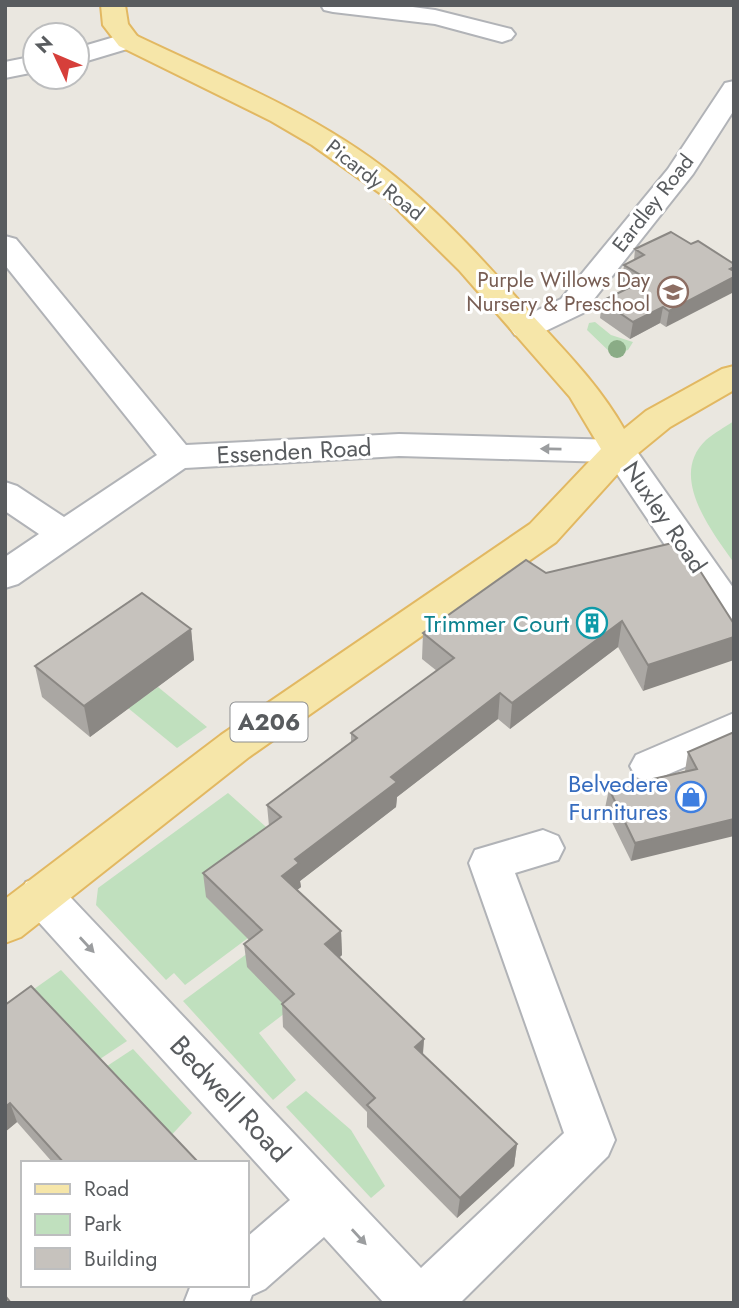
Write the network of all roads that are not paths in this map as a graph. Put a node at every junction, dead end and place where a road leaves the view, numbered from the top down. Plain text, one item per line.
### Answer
1 (113, 5) edge
2 (333, 5) edge
3 (502, 34) dead end
4 (128, 41) junction
5 (91, 52) edge
6 (734, 89) edge
7 (6, 247) edge
8 (526, 328) junction
9 (734, 376) edge
10 (620, 451) junction
11 (177, 457) junction
12 (5, 494) edge
13 (65, 535) junction
14 (5, 575) edge
15 (734, 618) edge
16 (734, 728) edge
17 (650, 766) dead end
18 (543, 848) dead end
19 (41, 895) junction
20 (5, 924) edge
21 (326, 1202) junction
22 (248, 1269) edge
23 (228, 1287) edge
24 (210, 1303) edge
25 (421, 1303) edge

1 - 4 main road
2 - 3 street
4 - 5 street
4 - 8 main road, Picardy Road
6 - 8 street, Eardley Road
7 - 11 street
8 - 10 main road, Picardy Road
9 - 10 main road, A206
10 -> 11 street, Essenden Road
10 - 15 street, Nuxley Road
10 - 19 main road, A206
11 - 13 street
12 - 13 street
13 - 14 street
16 - 17 street
18 - 25 street
19 - 20 main road, A206
19 -> 21 street, Bedwell Road
21 - 22 street
21 -> 25 street, Bedwell Road
23 - 24 street

